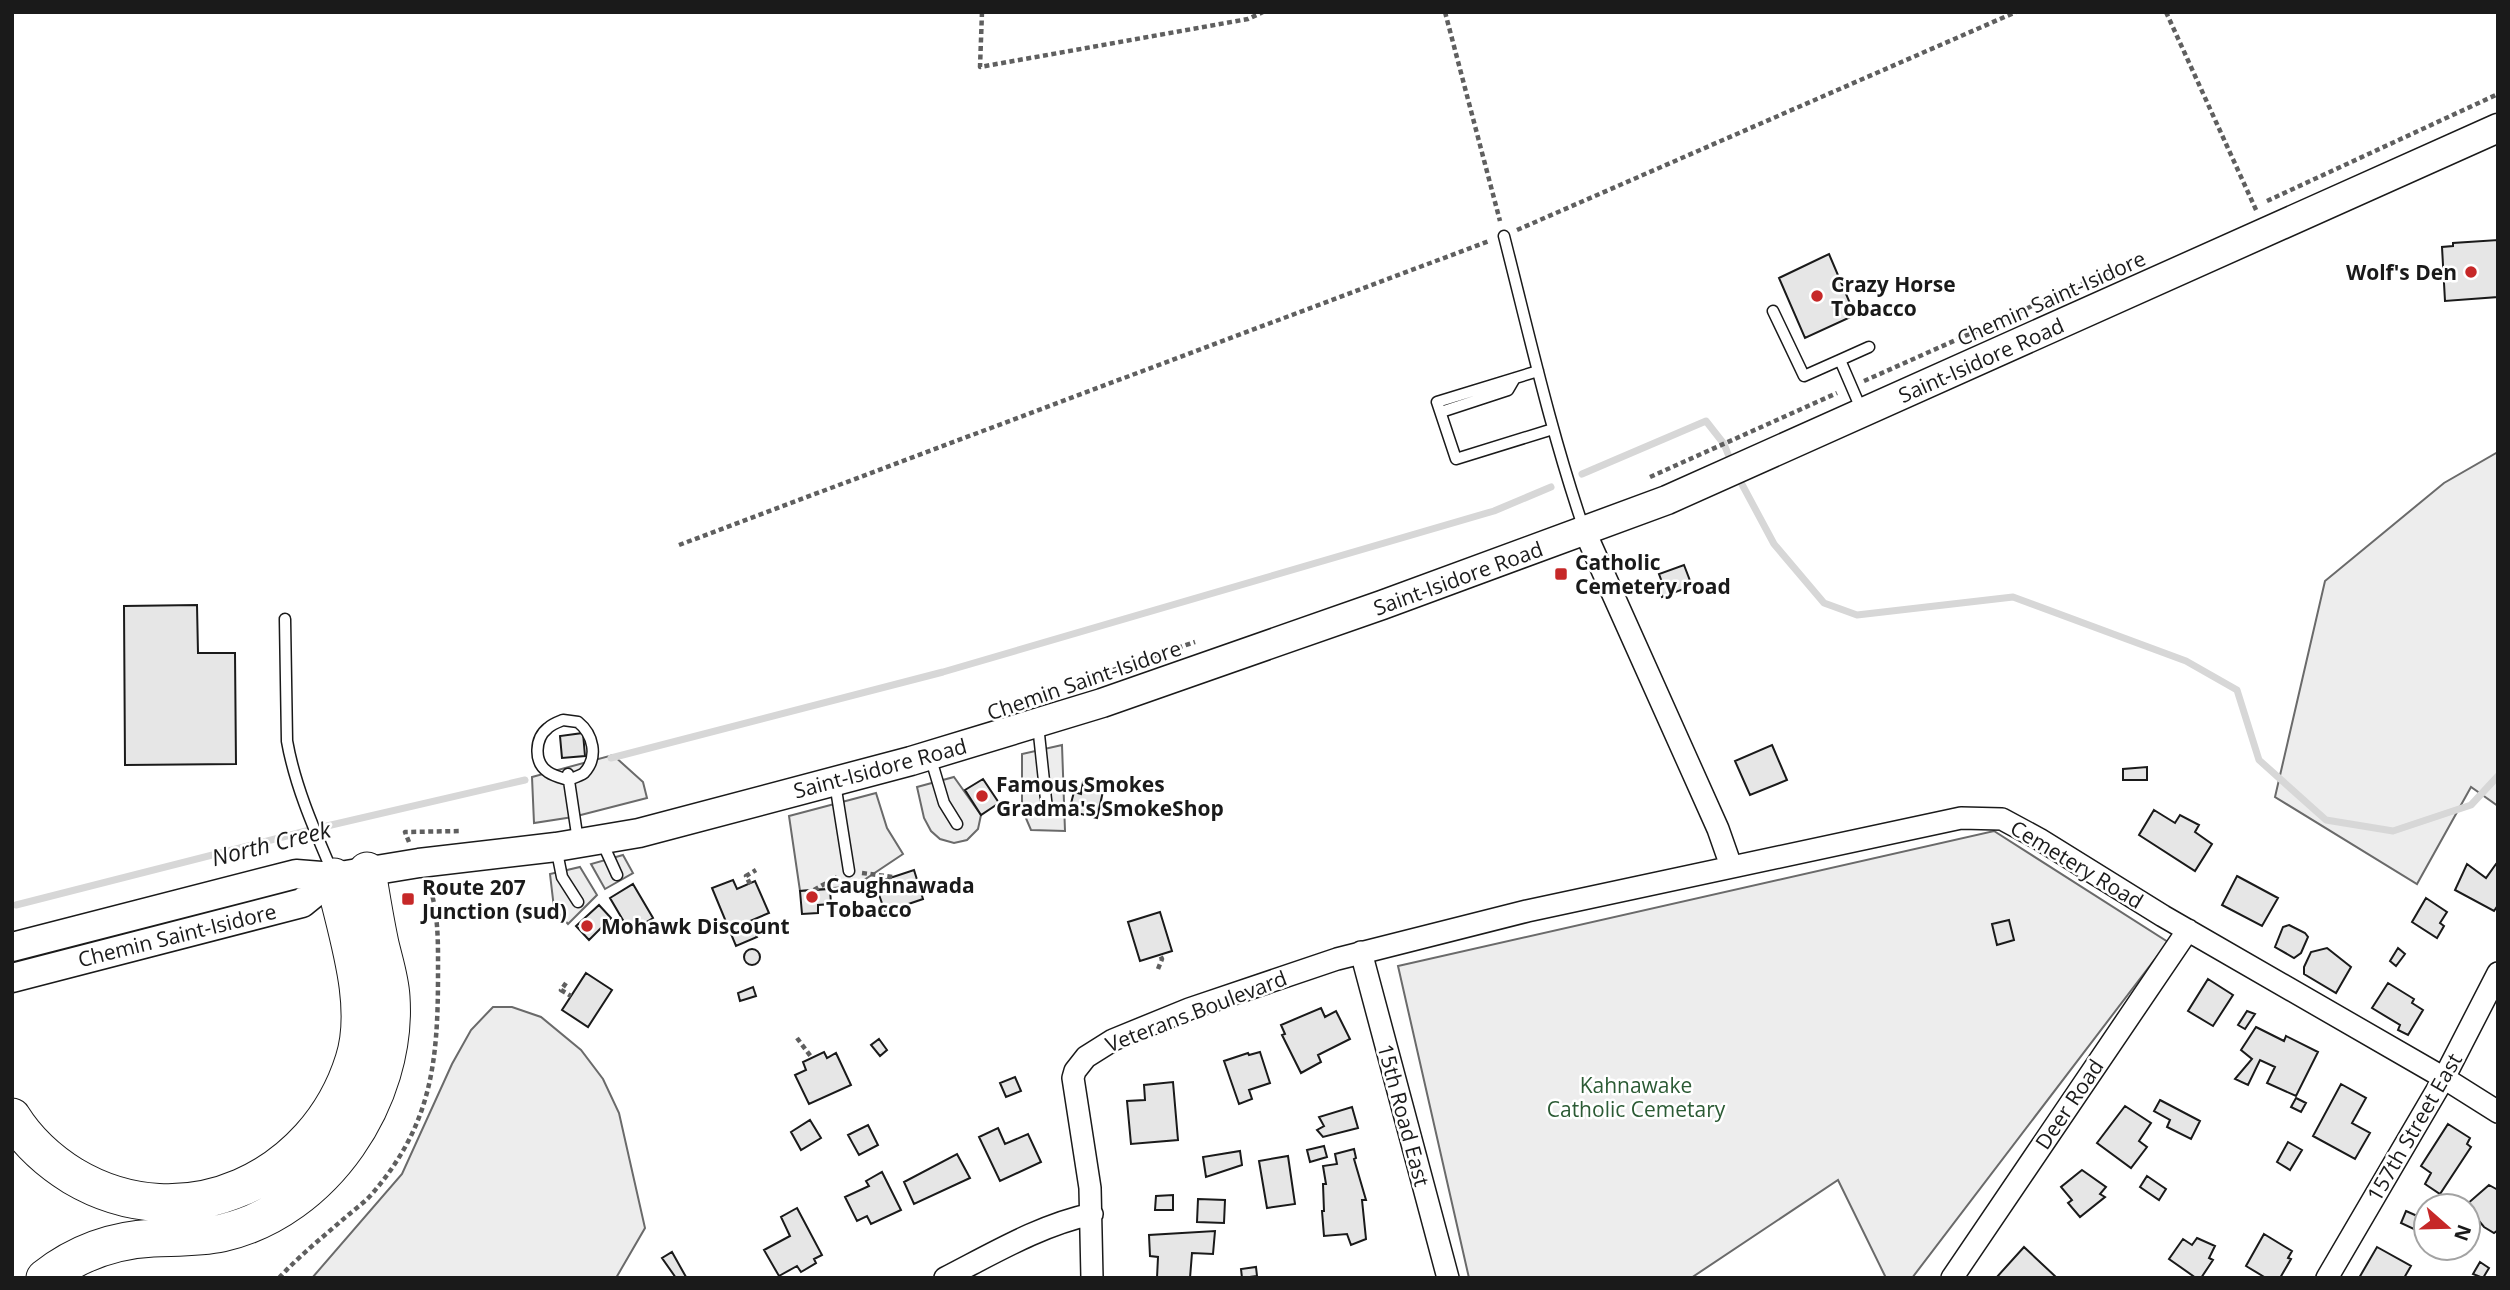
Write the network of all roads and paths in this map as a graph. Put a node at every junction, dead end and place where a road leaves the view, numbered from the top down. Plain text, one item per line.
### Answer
1 (982, 12) edge
2 (1263, 12) edge
3 (1445, 12) edge
4 (2016, 12) edge
5 (2166, 12) edge
6 (2498, 94) edge
7 (2498, 128) edge
8 (2260, 220) junction
9 (1504, 236) junction
10 (2116, 269) dead end
11 (1773, 311) dead end
12 (1870, 347) dead end
13 (1840, 360) junction
14 (1538, 371) junction
15 (1851, 386) junction
16 (1863, 413) junction
17 (1553, 429) junction
18 (1640, 482) dead end
19 (1585, 531) junction
20 (679, 545) dead end
21 (285, 619) dead end
22 (1202, 639) dead end
23 (1070, 684) dead end
24 (1037, 723) junction
25 (930, 756) junction
26 (568, 777) junction
27 (835, 780) junction
28 (1047, 809) dead end
29 (957, 824) dead end
30 (578, 844) junction
31 (1731, 866) junction
32 (756, 870) dead end
33 (849, 871) dead end
34 (350, 874) junction
35 (617, 875) dead end
36 (750, 884) dead end
37 (578, 902) dead end
38 (1527, 911) joint
39 (2188, 930) junction
40 (12, 947) edge
41 (1361, 952) junction
42 (1160, 955) dead end
43 (1158, 969) dead end
44 (2498, 973) edge
45 (12, 978) edge
46 (565, 983) dead end
47 (571, 996) dead end
48 (797, 1038) dead end
49 (811, 1058) dead end
50 (2444, 1077) junction
51 (2498, 1112) edge
52 (12, 1117) edge
53 (1092, 1214) junction
54 (45, 1278) edge
55 (944, 1278) edge
56 (1092, 1278) edge
57 (1448, 1278) edge
58 (1952, 1278) edge
59 (2327, 1278) edge

1 - 2 path
3 - 9 path
4 - 9 path
5 - 8 path
6 - 8 path
7 - 8 street, Saint-Isidore Road
8 - 16 street, Saint-Isidore Road
9 - 14 lane
9 - 20 path
10 - 15 path, Chemin Saint-Isidore
11 - 13 lane
12 - 13 lane
13 - 15 lane
14 - 17 lane
14 - 17 lane
15 - 16 lane
15 - 18 path, Chemin Saint-Isidore
16 - 19 street, Saint-Isidore Road
17 - 19 lane
19 - 24 street, Saint-Isidore Road
19 - 31 street
21 - 34 lane
22 - 23 path, Chemin Saint-Isidore
24 - 25 street, Saint-Isidore Road
24 - 28 lane
25 - 27 street, Saint-Isidore Road
25 - 29 lane
26 - 26 lane
26 - 30 lane
27 - 30 street, Saint-Isidore Road
27 - 33 lane
30 - 34 street, Saint-Isidore Road
30 - 35 lane
30 - 37 lane
31 - 38 street, Cemetery Road
31 - 39 street, Cemetery Road
32 - 36 path
34 - 40 street, Chemin Saint-Isidore
34 - 45 street, Chemin Saint-Isidore
34 - 52 highway
34 - 54 highway
38 - 41 street, Veterans Boulevard
39 - 50 street, Cemetery Road
39 - 58 street, Deer Road
41 - 53 street, Veterans Boulevard
41 - 57 street, 15th Road East
42 - 43 path
44 - 50 street, 157th Street East
46 - 47 path
48 - 49 path
50 - 51 street, Cemetery Road
50 - 59 street, 157th Street East
53 - 55 street
53 - 56 street, Veterans Boulevard

